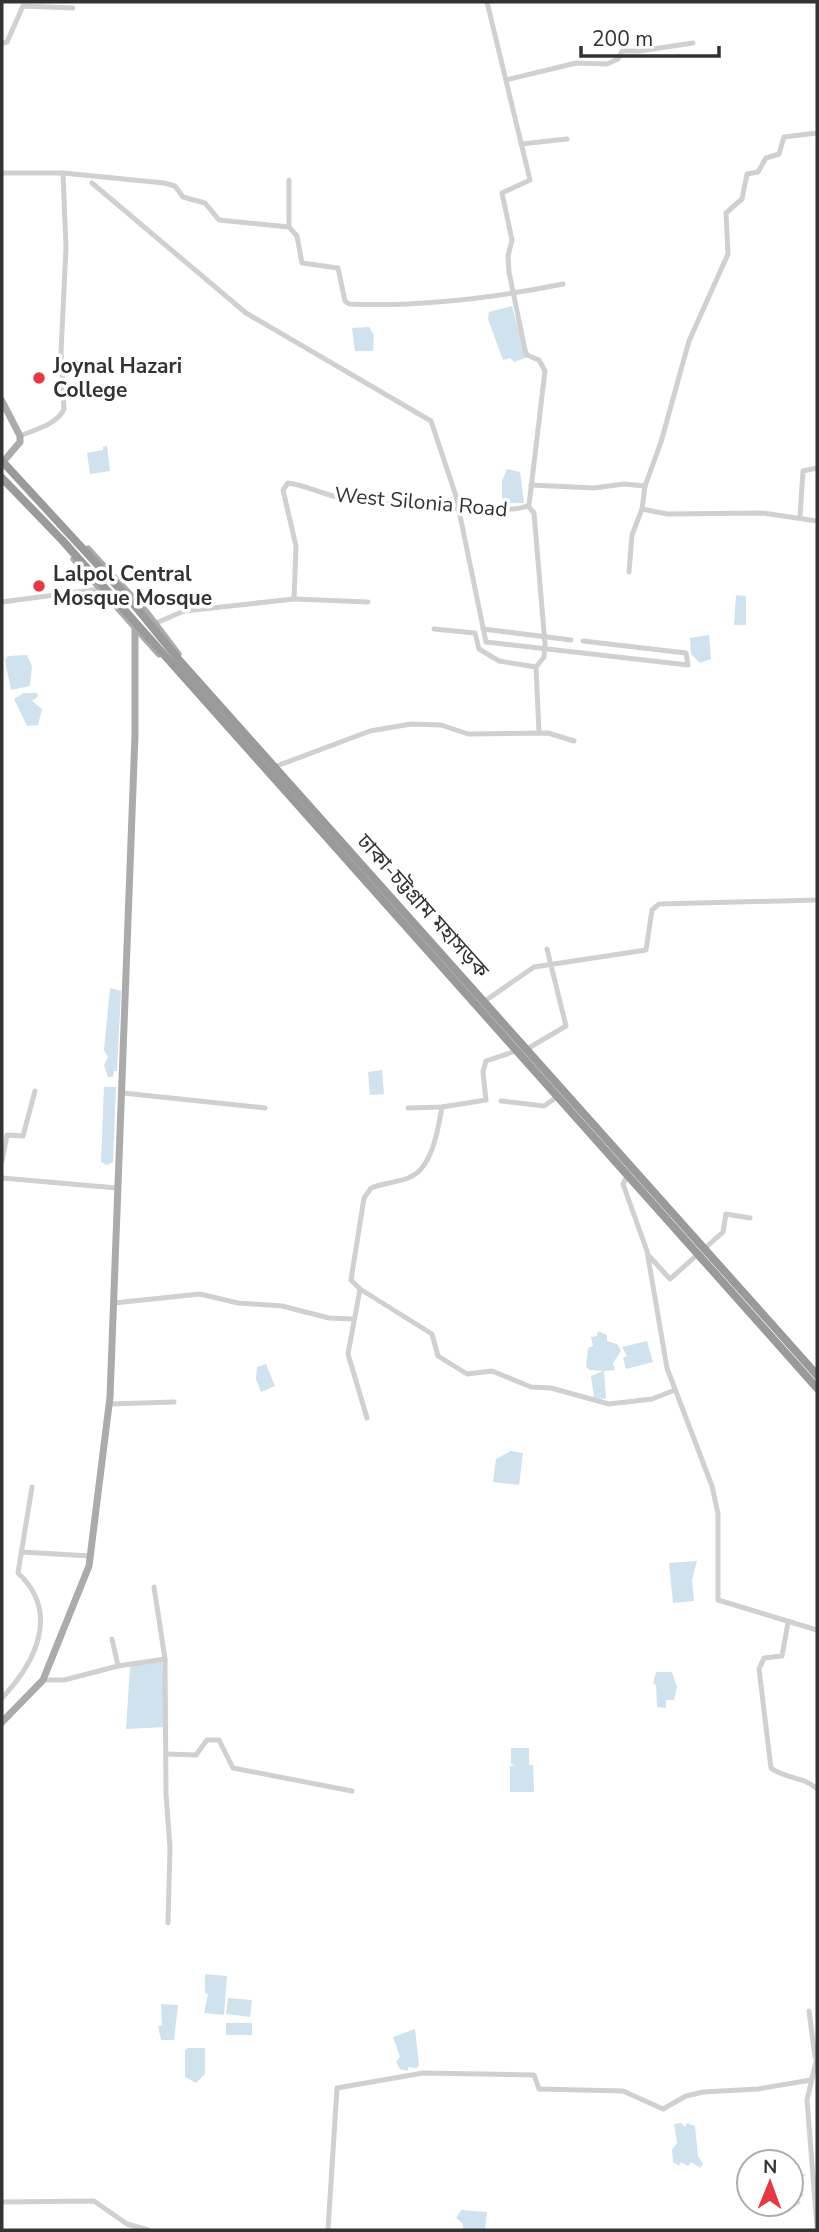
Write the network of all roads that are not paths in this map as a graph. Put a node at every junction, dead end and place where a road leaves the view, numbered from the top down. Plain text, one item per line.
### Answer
1 (487, 2) edge
2 (73, 8) dead end
3 (2, 43) edge
4 (693, 43) dead end
5 (506, 80) junction
6 (817, 133) edge
7 (567, 139) dead end
8 (521, 144) junction
9 (2, 173) edge
10 (63, 173) junction
11 (289, 180) dead end
12 (92, 183) dead end
13 (289, 227) junction
14 (563, 284) dead end
15 (514, 294) junction
16 (2, 401) edge
17 (20, 436) junction
18 (2, 461) edge
19 (817, 468) edge
20 (2, 478) edge
21 (23, 484) junction
22 (531, 485) junction
23 (645, 486) junction
24 (14, 491) junction
25 (528, 506) junction
26 (458, 508) junction
27 (642, 509) junction
28 (800, 517) junction
29 (817, 520) edge
30 (78, 544) junction
31 (69, 548) junction
32 (629, 572) dead end
33 (99, 589) junction
34 (294, 599) junction
35 (2, 602) edge
36 (368, 602) dead end
37 (156, 623) junction
38 (135, 629) junction
39 (434, 629) dead end
40 (483, 629) junction
41 (545, 638) junction
42 (145, 639) junction
43 (571, 640) dead end
44 (583, 641) dead end
45 (135, 646) junction
46 (544, 649) junction
47 (177, 664) junction
48 (536, 667) junction
49 (539, 733) junction
50 (574, 741) dead end
51 (274, 767) junction
52 (817, 900) edge
53 (403, 909) junction
54 (395, 916) junction
55 (413, 920) junction
56 (404, 927) junction
57 (547, 949) dead end
58 (550, 963) junction
59 (485, 1002) junction
60 (527, 1049) junction
61 (516, 1051) junction
62 (35, 1091) dead end
63 (123, 1093) junction
64 (558, 1096) junction
65 (501, 1101) dead end
66 (442, 1107) junction
67 (265, 1108) dead end
68 (408, 1108) dead end
69 (2, 1161) edge
70 (628, 1174) junction
71 (2, 1178) edge
72 (117, 1188) junction
73 (750, 1218) dead end
74 (700, 1252) junction
75 (648, 1254) junction
76 (359, 1289) junction
77 (114, 1303) junction
78 (353, 1319) junction
79 (817, 1375) edge
80 (817, 1388) edge
81 (675, 1390) junction
82 (174, 1402) dead end
83 (109, 1404) junction
84 (367, 1418) dead end
85 (32, 1487) dead end
86 (21, 1552) junction
87 (90, 1556) junction
88 (154, 1587) dead end
89 (788, 1623) junction
90 (817, 1630) edge
91 (112, 1639) dead end
92 (165, 1659) junction
93 (118, 1666) junction
94 (43, 1680) junction
95 (2, 1698) edge
96 (2, 1722) edge
97 (167, 1754) junction
98 (817, 1789) edge
99 (352, 1791) dead end
100 (168, 1923) dead end
101 (809, 2011) dead end
102 (816, 2057) edge
103 (811, 2080) junction
104 (2, 2202) edge
105 (817, 2227) edge
106 (148, 2230) edge
107 (328, 2230) edge

1 - 5 street
2 - 3 street
4 - 5 street
5 - 8 street
6 - 23 street
7 - 8 street
8 - 15 street
9 - 10 street
10 - 13 street
10 - 17 street
11 - 13 street
12 - 26 street
13 - 15 street
14 - 15 street
15 - 22 street, West Silonia Road
16 - 17 main road
17 - 18 main road
18 - 21 highway, ঢাকা-চট্টগ্রাম মহাসড়ক
19 - 28 street
20 - 24 highway, ঢাকা-চট্টগ্রাম মহাসড়ক
21 - 24 highway
21 - 30 highway, ঢাকা-চট্টগ্রাম মহাসড়ক
22 - 23 street
22 - 25 street, West Silonia Road
23 - 27 street
24 - 31 highway, ঢাকা-চট্টগ্রাম মহাসড়ক
25 - 26 street, West Silonia Road
25 - 41 street
26 - 34 street, West Silonia Road
26 - 40 street
27 - 28 street
27 - 32 street
28 - 29 street
30 - 37 main road
30 - 47 highway, ঢাকা-চট্টগ্রাম মহাসড়ক
31 - 33 main road
31 - 47 highway, ঢাকা-চট্টগ্রাম মহাসড়ক
33 - 35 street
33 - 38 main road
34 - 36 street
34 - 37 street
37 - 47 main road
38 - 42 main road
38 - 45 main road
39 - 48 street
40 - 41 street
40 - 46 street
41 - 43 street
41 - 46 street
42 - 45 main road
42 - 47 main road
44 - 46 street
45 - 63 main road
46 - 48 street
47 - 51 highway, ঢাকা-চট্টগ্রাম মহাসড়ক
47 - 54 highway, ঢাকা-চট্টগ্রাম মহাসড়ক
48 - 49 street
49 - 50 street
49 - 51 street
51 - 53 highway, ঢাকা-চট্টগ্রাম মহাসড়ক
52 - 58 street
53 - 54 highway
53 - 55 highway, ঢাকা-চট্টগ্রাম মহাসড়ক
54 - 56 highway, ঢাকা-চট্টগ্রাম মহাসড়ক
55 - 56 highway
55 - 59 highway, ঢাকা-চট্টগ্রাম মহাসড়ক
56 - 61 highway, ঢাকা-চট্টগ্রাম মহাসড়ক
57 - 58 street
58 - 59 street
58 - 60 street
59 - 60 highway, ঢাকা-চট্টগ্রাম মহাসড়ক
60 - 74 highway, ঢাকা-চট্টগ্রাম মহাসড়ক
61 - 64 highway, ঢাকা-চট্টগ্রাম মহাসড়ক
61 - 66 street
62 - 69 street
63 - 67 street
63 - 72 main road
64 - 65 street
64 - 70 highway, ঢাকা-চট্টগ্রাম মহাসড়ক
66 - 68 street
66 - 76 street
70 - 74 highway, ঢাকা-চট্টগ্রাম মহাসড়ক
70 - 75 street
71 - 72 street
72 - 77 main road
73 - 74 street
74 - 75 street
74 - 79 highway, ঢাকা-চট্টগ্রাম মহাসড়ক
74 - 80 highway, ঢাকা-চট্টগ্রাম মহাসড়ক
75 - 81 street
76 - 78 street
76 - 81 street
77 - 78 street
77 - 83 main road
78 - 84 street
81 - 89 street
82 - 83 street
83 - 87 main road
85 - 86 street
86 - 87 street
86 - 95 street
87 - 94 main road
88 - 92 street
89 - 90 street
89 - 98 street
91 - 93 street
92 - 93 street
92 - 97 street
93 - 94 street
94 - 96 main road
97 - 99 street
97 - 100 street
101 - 102 street
102 - 103 street
103 - 105 street
103 - 107 street
104 - 106 street

